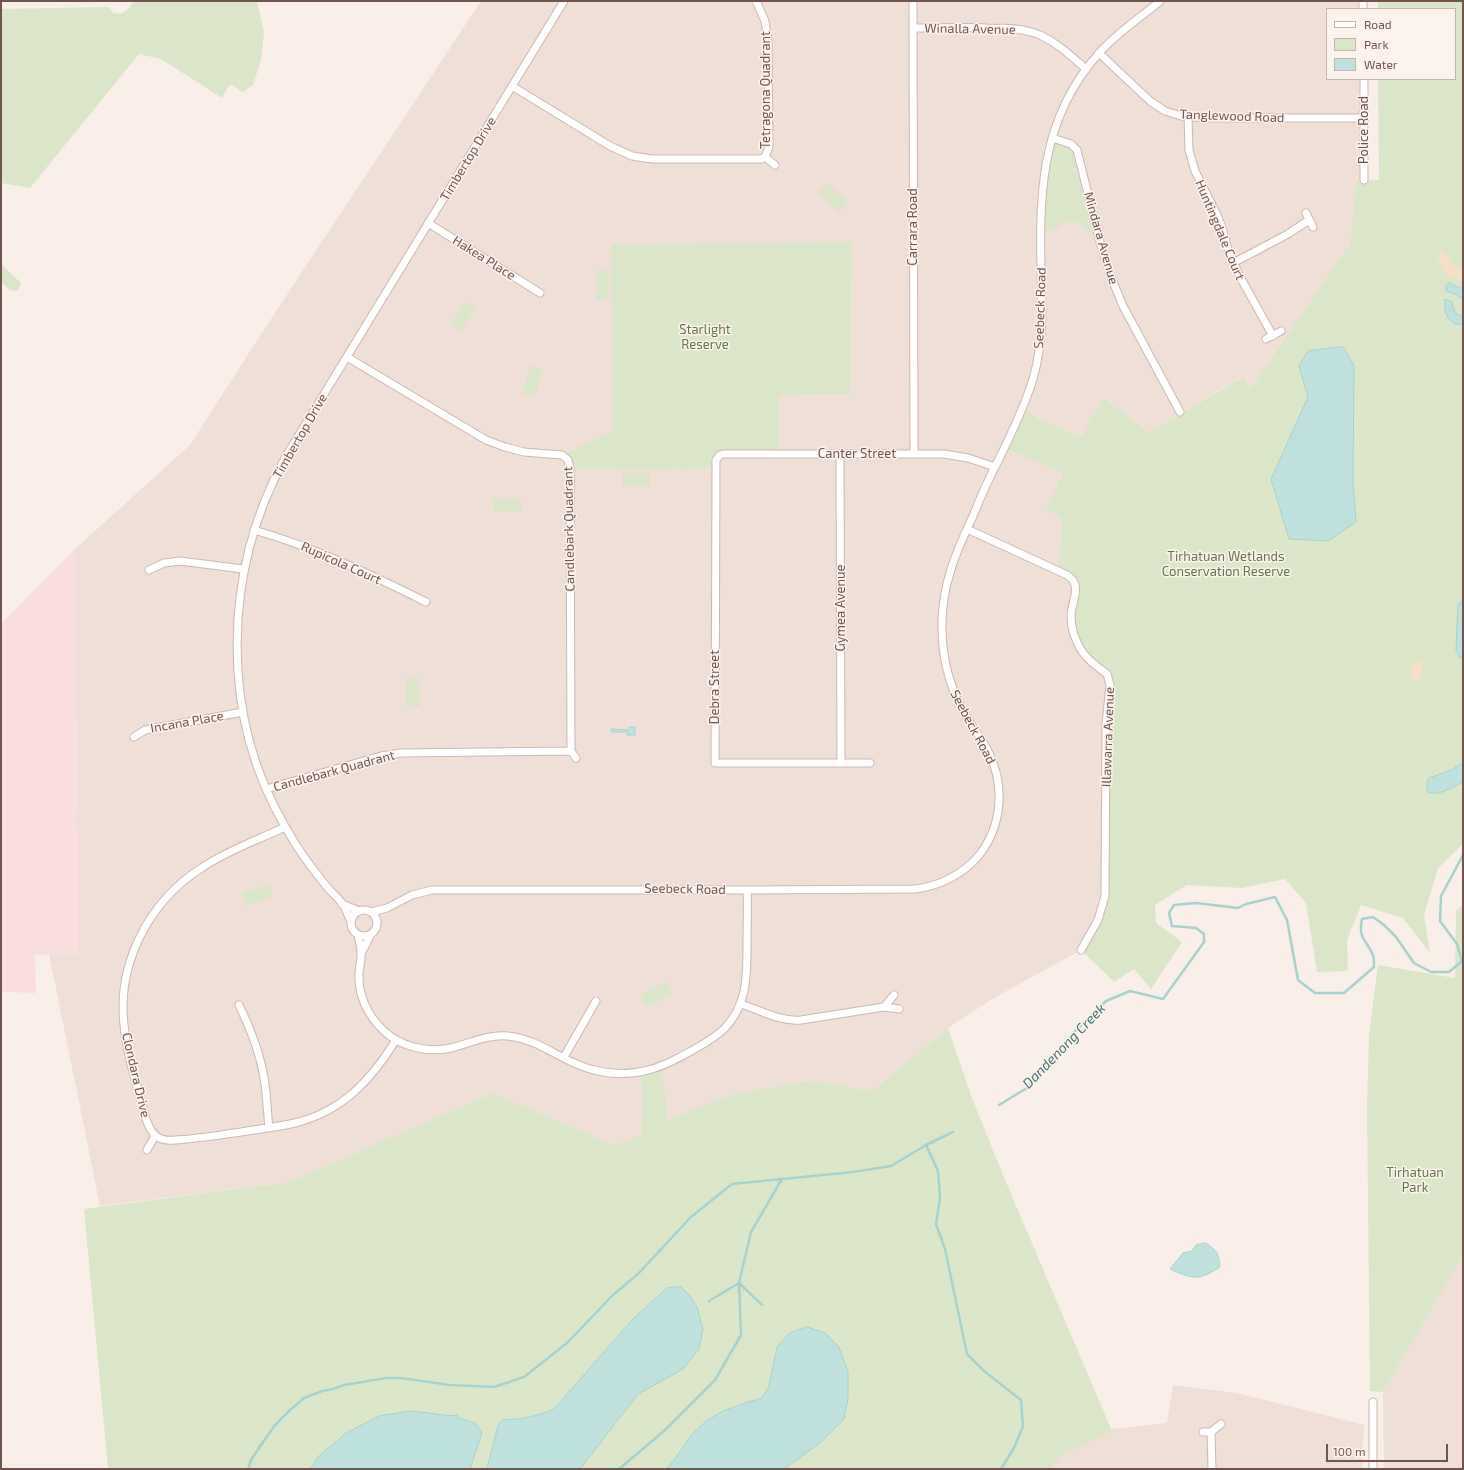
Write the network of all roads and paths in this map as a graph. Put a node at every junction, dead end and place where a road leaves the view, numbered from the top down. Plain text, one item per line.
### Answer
1 (564, 1) edge
2 (756, 1) edge
3 (913, 1) edge
4 (1160, 1) edge
5 (913, 28) junction
6 (1099, 53) junction
7 (1086, 69) junction
8 (1364, 80) edge
9 (512, 86) junction
10 (1188, 117) junction
11 (1364, 118) junction
12 (1052, 138) junction
13 (765, 157) junction
14 (775, 165) dead end
15 (1364, 180) dead end
16 (1306, 213) dead end
17 (428, 224) junction
18 (1233, 263) junction
19 (540, 293) dead end
20 (1281, 331) dead end
21 (347, 357) junction
22 (1180, 412) dead end
23 (914, 453) junction
24 (840, 454) junction
25 (718, 457) joint
26 (995, 467) junction
27 (967, 529) junction
28 (254, 530) junction
29 (243, 569) junction
30 (149, 570) dead end
31 (426, 602) dead end
32 (243, 712) junction
33 (134, 737) dead end
34 (571, 751) junction
35 (576, 758) dead end
36 (841, 763) junction
37 (870, 764) dead end
38 (266, 789) junction
39 (285, 827) junction
40 (747, 890) junction
41 (342, 904) junction
42 (387, 908) junction
43 (359, 912) junction
44 (371, 912) junction
45 (351, 922) junction
46 (377, 924) junction
47 (371, 934) junction
48 (358, 935) junction
49 (1081, 950) dead end
50 (361, 954) junction
51 (894, 995) dead end
52 (596, 1001) dead end
53 (741, 1004) junction
54 (239, 1005) dead end
55 (884, 1007) junction
56 (899, 1009) dead end
57 (396, 1040) junction
58 (564, 1057) junction
59 (269, 1128) junction
60 (155, 1136) junction
61 (147, 1150) dead end
62 (1373, 1402) dead end
63 (1221, 1424) dead end
64 (1203, 1432) dead end
65 (1211, 1432) junction
66 (1212, 1469) edge
67 (1373, 1469) edge

1 - 9 street, Timbertop Drive
2 - 13 street, Tetragona Quadrant
3 - 5 street, Carrara Road
4 - 6 street, Seebeck Road
5 - 7 street, Winalla Avenue
5 - 23 street, Carrara Road
6 - 7 street, Seebeck Road
6 - 10 street, Tanglewood Road
7 - 12 street, Seebeck Road
8 - 11 street, Police Road
9 - 13 street, Tetragona Quadrant
9 - 17 street, Timbertop Drive
10 - 11 street, Tanglewood Road
10 - 18 street, Huntingdale Court
11 - 15 street, Police Road
12 - 22 street, Mindara Avenue
12 - 26 street, Seebeck Road
13 - 14 street, Tetragona Quadrant
16 - 18 street
17 - 19 street, Hakea Place
17 - 21 street, Timbertop Drive
18 - 20 street, Huntingdale Court
21 - 28 street, Timbertop Drive
21 - 34 street, Candlebark Quadrant
23 - 24 street, Canter Street
23 - 26 street, Canter Street
24 - 25 street, Canter Street
24 - 36 street, Gymea Avenue
25 - 36 street, Debra Street
26 - 27 street, Seebeck Road
27 - 40 street, Seebeck Road
27 - 49 street, Illawarra Avenue
28 - 29 street, Timbertop Drive
28 - 31 street, Rupicola Court
29 - 30 street
29 - 32 street, Timbertop Drive
32 - 33 street, Incana Place
32 - 38 street, Timbertop Drive
34 - 35 street
34 - 38 street, Candlebark Quadrant
36 - 37 street, Debra Street
38 - 39 street, Timbertop Drive
39 - 41 street, Timbertop Drive
39 - 60 street, Clondara Drive
40 - 42 street, Seebeck Road
40 - 53 street
41 - 43 street, Timbertop Drive
41 - 45 street, Timbertop Drive
42 - 44 street, Seebeck Road
42 - 46 street
43 - 44 street
43 - 45 street
44 - 46 street
45 - 48 street
46 - 47 street
47 - 48 street
47 - 50 street
48 - 50 street
50 - 57 street
51 - 55 street
52 - 58 street
53 - 55 street
53 - 58 street
54 - 59 street
55 - 56 street
57 - 58 street
57 - 59 street
59 - 60 street
60 - 61 street
62 - 67 street
63 - 65 street
64 - 65 street
65 - 66 street

